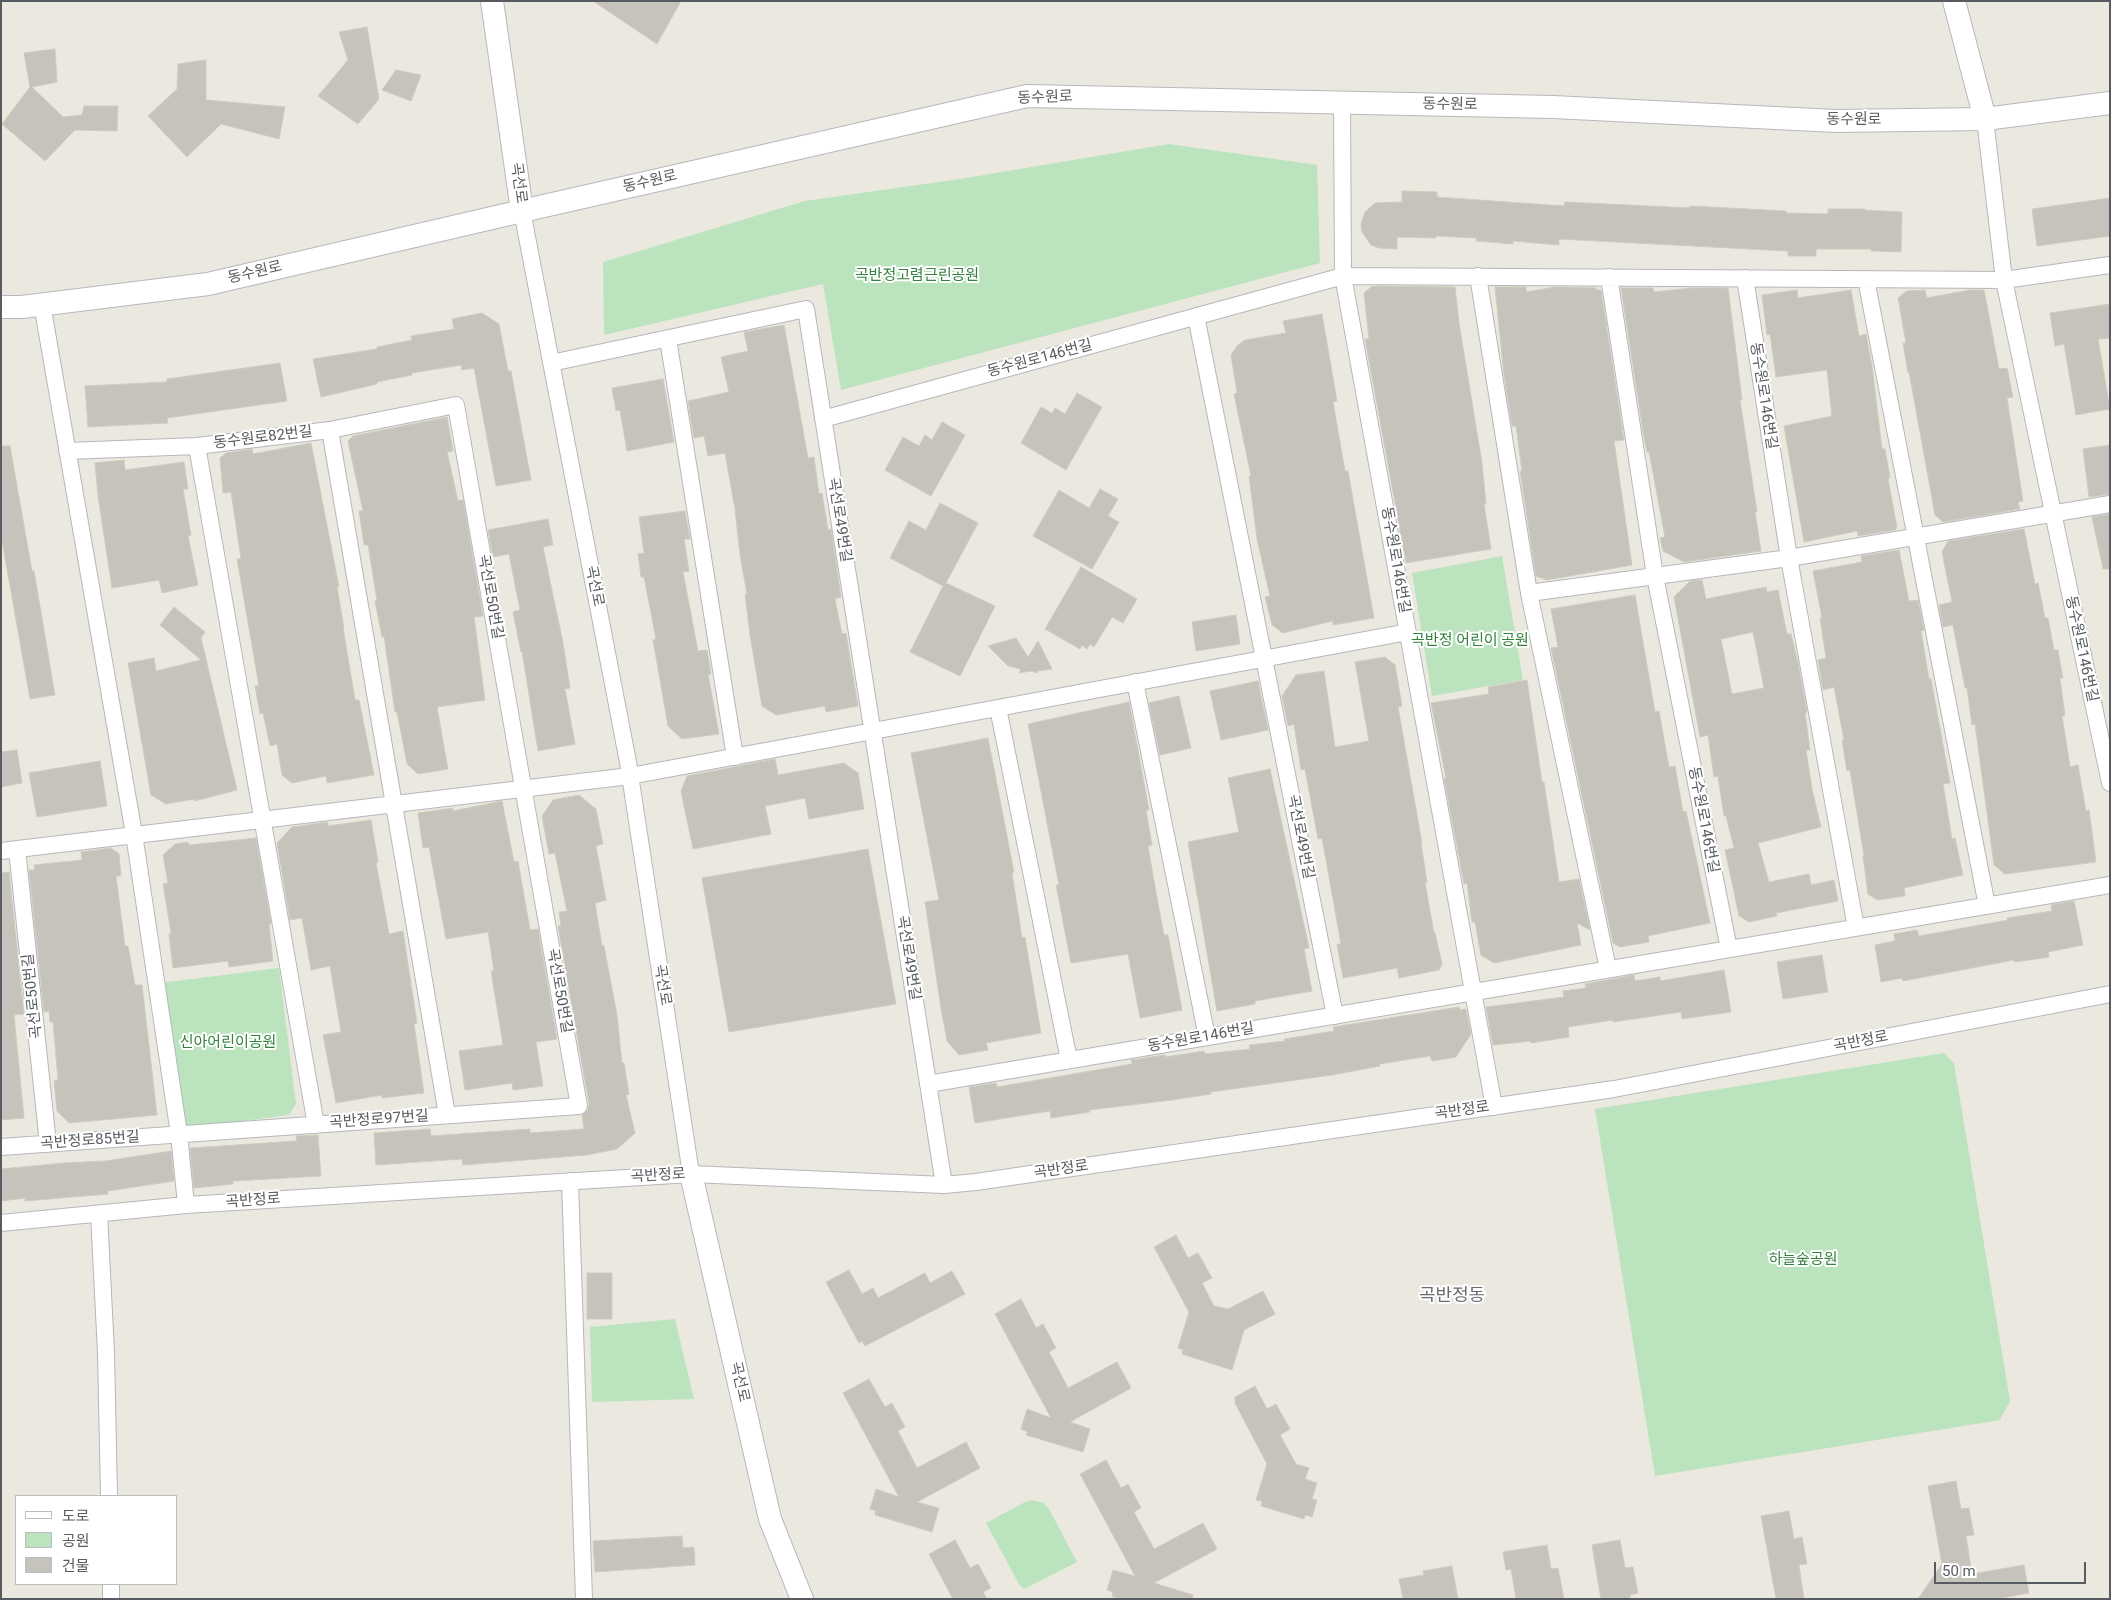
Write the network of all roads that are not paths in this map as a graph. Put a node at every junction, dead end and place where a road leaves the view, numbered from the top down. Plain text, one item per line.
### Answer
1 (492, 1) edge
2 (1954, 1) edge
3 (1342, 104) junction
4 (2110, 104) edge
5 (1986, 119) junction
6 (522, 210) junction
7 (2110, 265) edge
8 (1344, 276) junction
9 (1478, 276) junction
10 (1609, 277) junction
11 (1745, 278) junction
12 (1866, 279) junction
13 (2004, 280) junction
14 (42, 304) junction
15 (1, 307) edge
16 (1196, 316) junction
17 (668, 339) junction
18 (551, 364) junction
19 (456, 405) joint
20 (823, 419) junction
21 (330, 430) junction
22 (197, 446) junction
23 (67, 451) junction
24 (2110, 504) edge
25 (2053, 513) junction
26 (1916, 537) junction
27 (1789, 558) junction
28 (1655, 576) junction
29 (1530, 593) junction
30 (1408, 632) junction
31 (1264, 658) junction
32 (1135, 682) junction
33 (998, 708) junction
34 (872, 731) junction
35 (735, 757) junction
36 (630, 776) junction
37 (2110, 783) edge
38 (524, 789) junction
39 (394, 804) junction
40 (262, 819) junction
41 (134, 834) junction
42 (9, 850) edge
43 (2110, 885) edge
44 (1987, 906) junction
45 (1856, 928) junction
46 (1729, 949) junction
47 (1608, 969) junction
48 (1473, 992) junction
49 (2110, 994) edge
50 (1335, 1016) junction
51 (1207, 1037) junction
52 (1069, 1060) junction
53 (928, 1084) junction
54 (579, 1106) joint
55 (1494, 1107) junction
56 (447, 1115) junction
57 (316, 1124) junction
58 (179, 1134) junction
59 (48, 1144) junction
60 (1, 1147) edge
61 (691, 1174) junction
62 (570, 1181) junction
63 (944, 1184) junction
64 (186, 1205) junction
65 (99, 1214) junction
66 (1, 1223) edge
67 (109, 1495) edge
68 (111, 1585) edge
69 (111, 1599) edge
70 (584, 1599) edge
71 (802, 1599) edge

1 - 6 main road, 곡선로
2 - 5 main road
3 - 5 main road, 동수원로
3 - 6 main road, 동수원로
3 - 8 street, 동수원로146번길
4 - 5 main road, 동수원로
5 - 13 street, 동수원로146번길
6 - 14 main road, 동수원로
6 - 18 street, 곡선로
7 - 13 street, 동수원로146번길
8 - 9 street, 동수원로146번길
8 - 16 street, 동수원로146번길
8 - 30 street, 동수원로146번길
9 - 10 street, 동수원로146번길
9 - 29 street
10 - 11 street, 동수원로146번길
10 - 28 street, 동수원로146번길
11 - 12 street, 동수원로146번길
11 - 27 street, 동수원로146번길
12 - 13 street, 동수원로146번길
12 - 26 street
13 - 25 street, 동수원로146번길
14 - 15 main road, 동수원로
14 - 23 street
16 - 20 street, 동수원로146번길
16 - 31 street, 곡선로49번길
17 - 18 street
17 - 20 street, 곡선로49번길
17 - 35 street
18 - 36 street, 곡선로
19 - 21 street, 동수원로82번길
19 - 38 street, 곡선로50번길
20 - 34 street, 곡선로49번길
21 - 22 street, 동수원로82번길
21 - 39 street
22 - 23 street, 동수원로82번길
22 - 40 street
23 - 41 street
24 - 25 street
25 - 26 street
25 - 37 street, 동수원로146번길
26 - 27 street
26 - 44 street
27 - 28 street
27 - 45 street, 동수원로146번길
28 - 29 street
28 - 46 street, 동수원로146번길
29 - 47 street
30 - 31 street
30 - 48 street, 동수원로146번길
31 - 32 street
31 - 50 street, 곡선로49번길
32 - 33 street
32 - 51 street
33 - 34 street
33 - 52 street
34 - 35 street
34 - 53 street, 곡선로49번길
35 - 36 street
36 - 38 street, 곡선로50번길
36 - 61 street, 곡선로
38 - 39 street, 곡선로50번길
38 - 54 street, 곡선로50번길
39 - 40 street, 곡선로50번길
39 - 56 street
40 - 41 street, 곡선로50번길
40 - 57 street
41 - 42 street, 곡선로50번길
41 - 58 street
42 - 59 street, 곡선로50번길
43 - 44 street, 동수원로146번길
44 - 45 street, 동수원로146번길
45 - 46 street, 동수원로146번길
46 - 47 street, 동수원로146번길
47 - 48 street, 동수원로146번길
48 - 50 street, 동수원로146번길
48 - 55 street, 동수원로146번길
49 - 55 street, 곡반정로
50 - 51 street, 동수원로146번길
51 - 52 street, 동수원로146번길
52 - 53 street, 동수원로146번길
53 - 63 street, 곡선로49번길
54 - 56 street, 곡반정로97번길
55 - 63 street, 곡반정로
56 - 57 street, 곡반정로97번길
57 - 58 street, 곡반정로97번길
58 - 59 street, 곡반정로85번길
58 - 64 street
59 - 60 street, 곡반정로85번길
61 - 62 street, 곡반정로
61 - 63 street, 곡반정로
61 - 71 main road, 곡선로
62 - 64 street, 곡반정로
62 - 70 street
64 - 65 street, 곡반정로
65 - 66 street, 곡반정로
65 - 67 street
68 - 69 street

